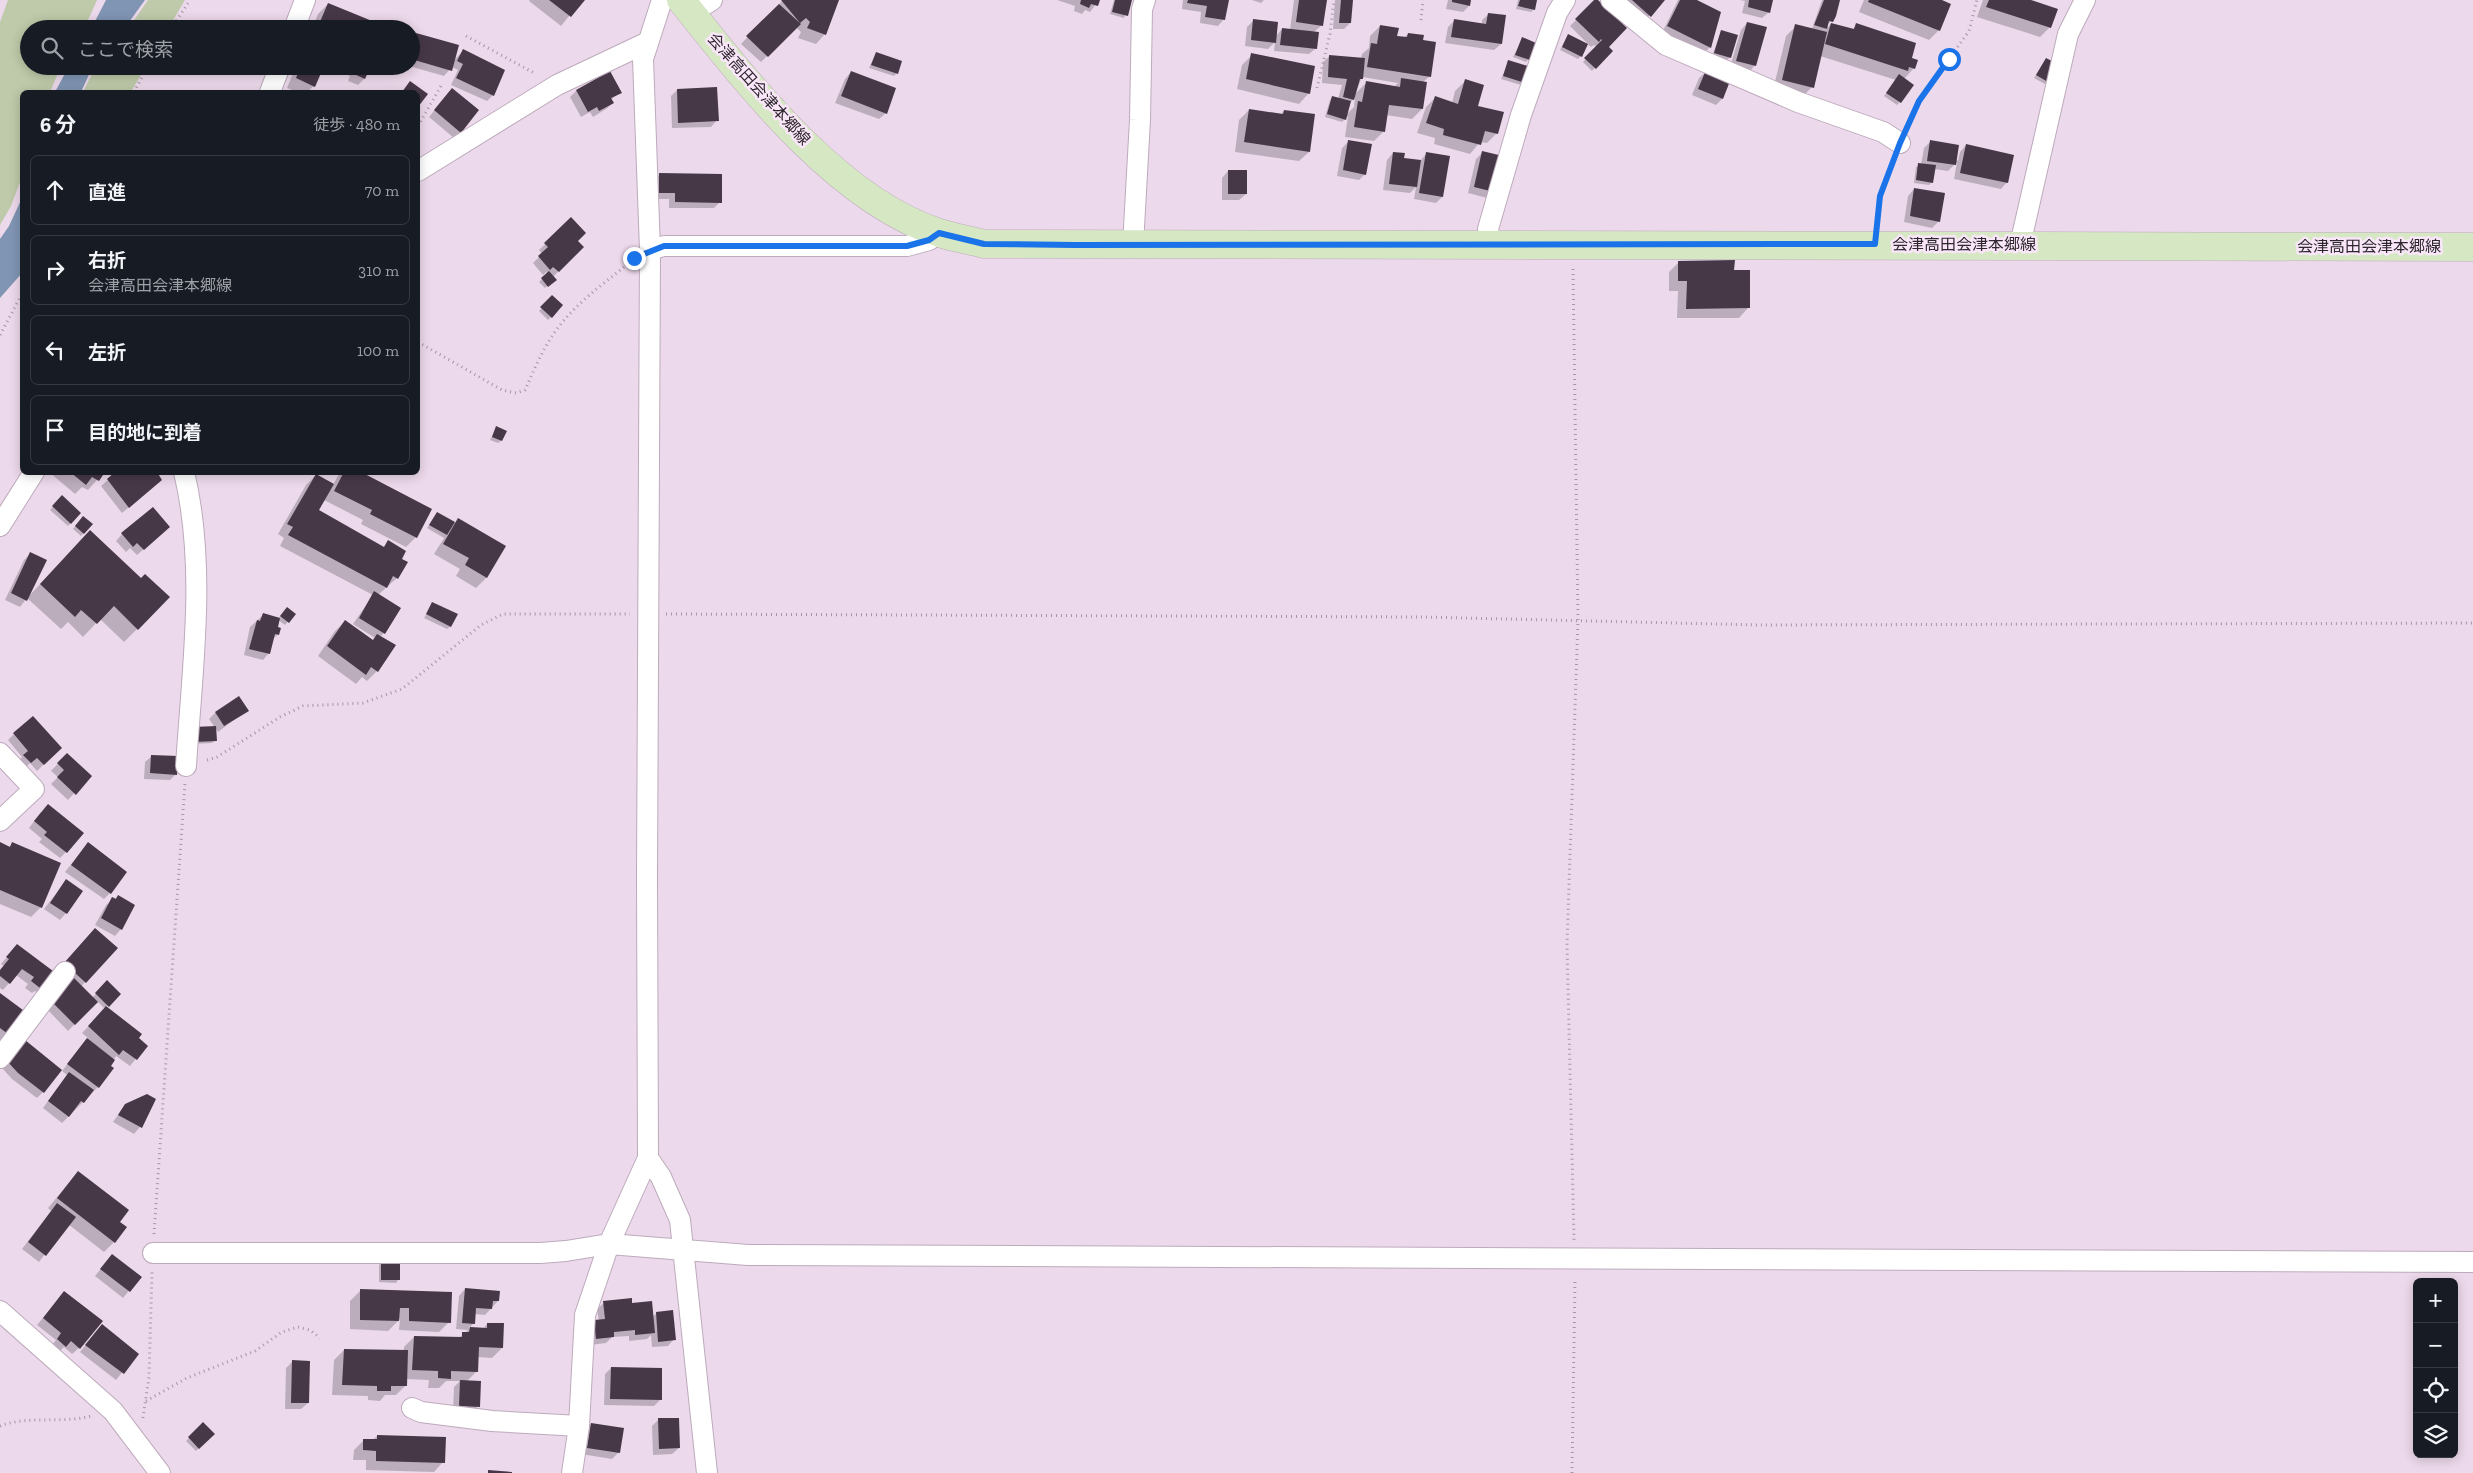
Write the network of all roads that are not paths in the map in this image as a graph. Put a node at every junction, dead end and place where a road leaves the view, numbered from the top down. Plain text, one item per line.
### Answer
1 (305, 0) edge
2 (662, 0) edge
3 (1145, 0) edge
4 (1565, 0) edge
5 (1611, 0) edge
6 (2085, 0) edge
7 (695, 4) edge
8 (297, 20) edge
9 (648, 42) junction
10 (277, 75) edge
11 (271, 90) edge
12 (1900, 143) road end
13 (420, 170) edge
14 (939, 233) junction
15 (1491, 244) junction
16 (1133, 245) junction
17 (2020, 245) junction
18 (2473, 247) edge
19 (650, 250) junction
20 (32, 475) edge
21 (185, 475) edge
22 (0, 526) edge
23 (0, 753) edge
24 (186, 766) road end
25 (0, 821) edge
26 (65, 972) dead end
27 (0, 1058) edge
28 (648, 1158) junction
29 (609, 1244) junction
30 (682, 1248) junction
31 (153, 1253) road end
32 (2473, 1262) edge
33 (0, 1311) edge
34 (412, 1408) dead end
35 (579, 1426) junction
36 (160, 1473) edge
37 (572, 1473) edge
38 (707, 1473) edge

1 - 8 street
2 - 9 street
3 - 16 street
4 - 15 street
5 - 12 street
6 - 17 street
7 - 14 main road, 会津高田会津本郷線
9 - 13 street
9 - 19 street
10 - 11 street
14 - 16 main road, 会津高田会津本郷線
14 - 19 street
15 - 16 main road, 会津高田会津本郷線
15 - 17 main road, 会津高田会津本郷線
17 - 18 main road, 会津高田会津本郷線
19 - 28 street
20 - 22 street
21 - 24 street
23 - 25 street
26 - 27 street
28 - 29 street
28 - 30 street
29 - 30 street
29 - 31 street
29 - 35 street
30 - 32 street
30 - 38 street
33 - 36 street
34 - 35 street
35 - 37 street

